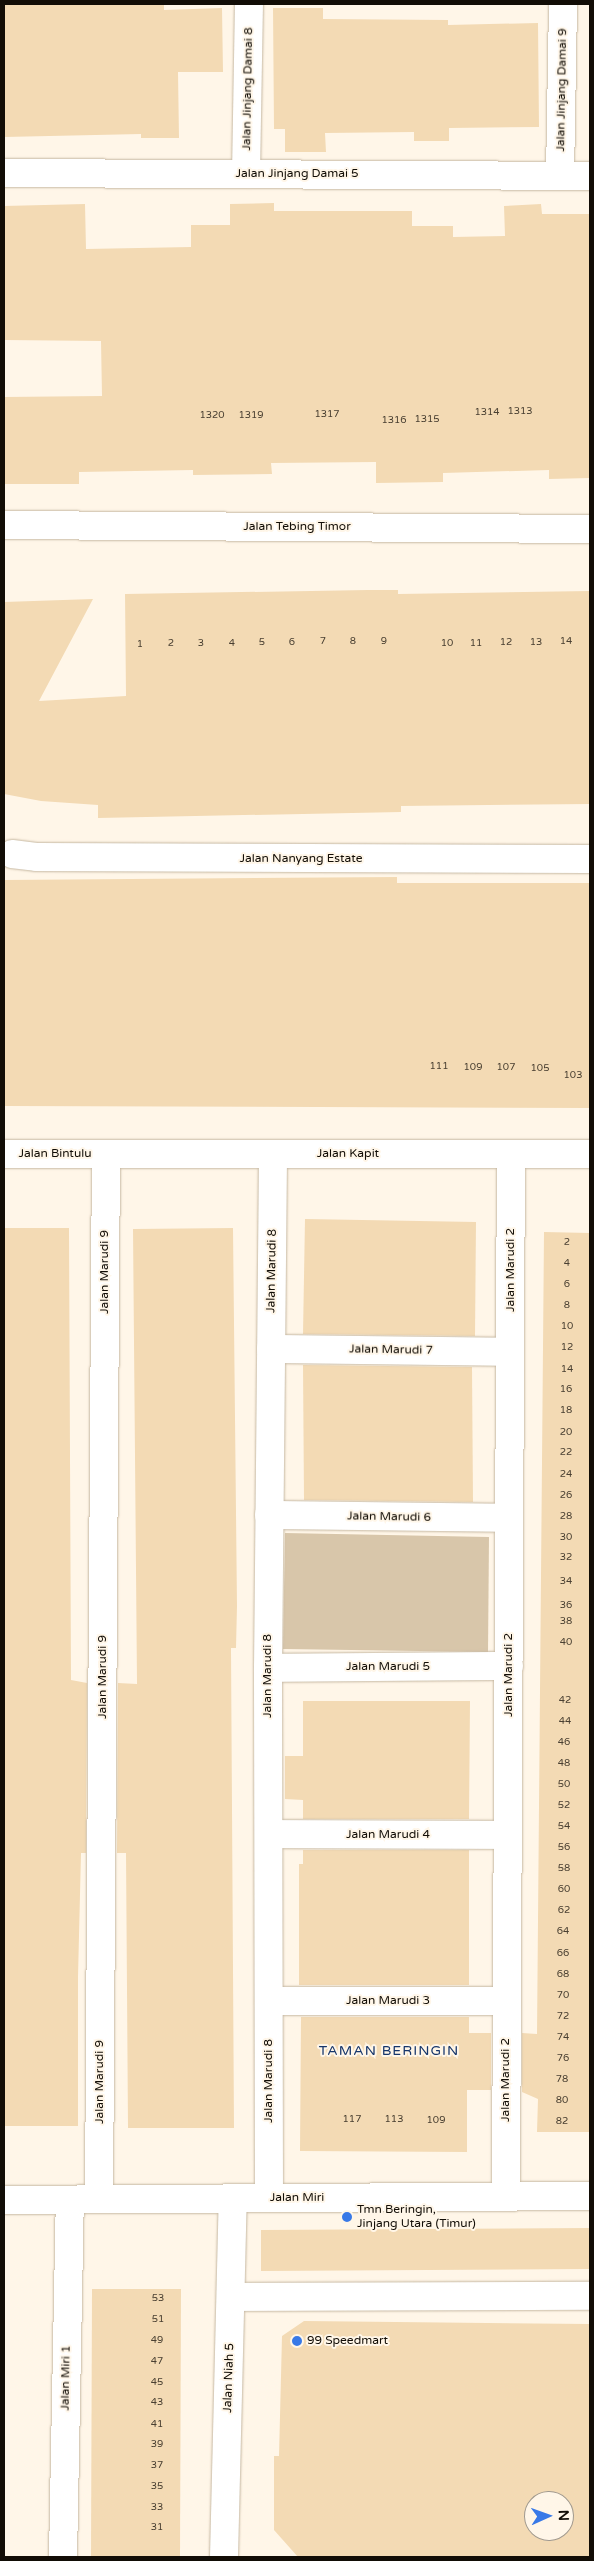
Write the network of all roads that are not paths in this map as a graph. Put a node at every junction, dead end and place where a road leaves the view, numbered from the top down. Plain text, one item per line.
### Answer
1 (249, 4) edge
2 (563, 4) edge
3 (4, 173) edge
4 (246, 174) junction
5 (560, 176) junction
6 (590, 176) edge
7 (4, 525) edge
8 (590, 529) edge
9 (12, 854) dead end
10 (590, 859) edge
11 (4, 1154) edge
12 (106, 1154) junction
13 (273, 1154) junction
14 (512, 1154) junction
15 (590, 1154) edge
16 (271, 1348) junction
17 (510, 1352) junction
18 (269, 1516) junction
19 (510, 1518) junction
20 (509, 1666) junction
21 (268, 1668) junction
22 (269, 1834) junction
23 (508, 1835) junction
24 (269, 2001) junction
25 (507, 2001) junction
26 (590, 2196) edge
27 (506, 2197) junction
28 (269, 2198) junction
29 (100, 2199) junction
30 (233, 2199) junction
31 (4, 2200) edge
32 (70, 2200) junction
33 (590, 2296) edge
34 (231, 2297) junction
35 (63, 2557) edge
36 (224, 2557) edge

1 - 4 street, Jalan Jinjang Damai 8
2 - 5 street, Jalan Jinjang Damai 9
3 - 4 street, Jalan Jinjang Damai 5
4 - 5 street, Jalan Jinjang Damai 5
5 - 6 street, Jalan Jinjang Damai 5
7 - 8 street, Jalan Tebing Timor
9 - 10 street, Jalan Nanyang Estate
11 - 12 street, Jalan Bintulu
12 - 13 street, Jalan Kapit
12 - 29 street, Jalan Marudi 9
13 - 14 street, Jalan Kapit
13 - 16 street, Jalan Marudi 8
14 - 15 street, Jalan Kapit
14 - 17 street, Jalan Marudi 2
16 - 17 street, Jalan Marudi 7
16 - 18 street, Jalan Marudi 8
17 - 19 street, Jalan Marudi 2
18 - 19 street, Jalan Marudi 6
18 - 21 street, Jalan Marudi 8
19 - 20 street, Jalan Marudi 2
20 - 21 street, Jalan Marudi 5
20 - 23 street, Jalan Marudi 2
21 - 22 street, Jalan Marudi 8
22 - 23 street, Jalan Marudi 4
22 - 24 street, Jalan Marudi 8
23 - 25 street, Jalan Marudi 2
24 - 25 street, Jalan Marudi 3
24 - 28 street, Jalan Marudi 8
25 - 27 street, Jalan Marudi 2
26 - 27 street, Jalan Miri
27 - 28 street, Jalan Miri
28 - 30 street, Jalan Miri
29 - 30 street, Jalan Miri
29 - 32 street, Jalan Miri
30 - 34 street, Jalan Niah 5
31 - 32 street, Jalan Miri
32 - 35 street, Jalan Miri 1
33 - 34 street
34 - 36 street, Jalan Niah 5

